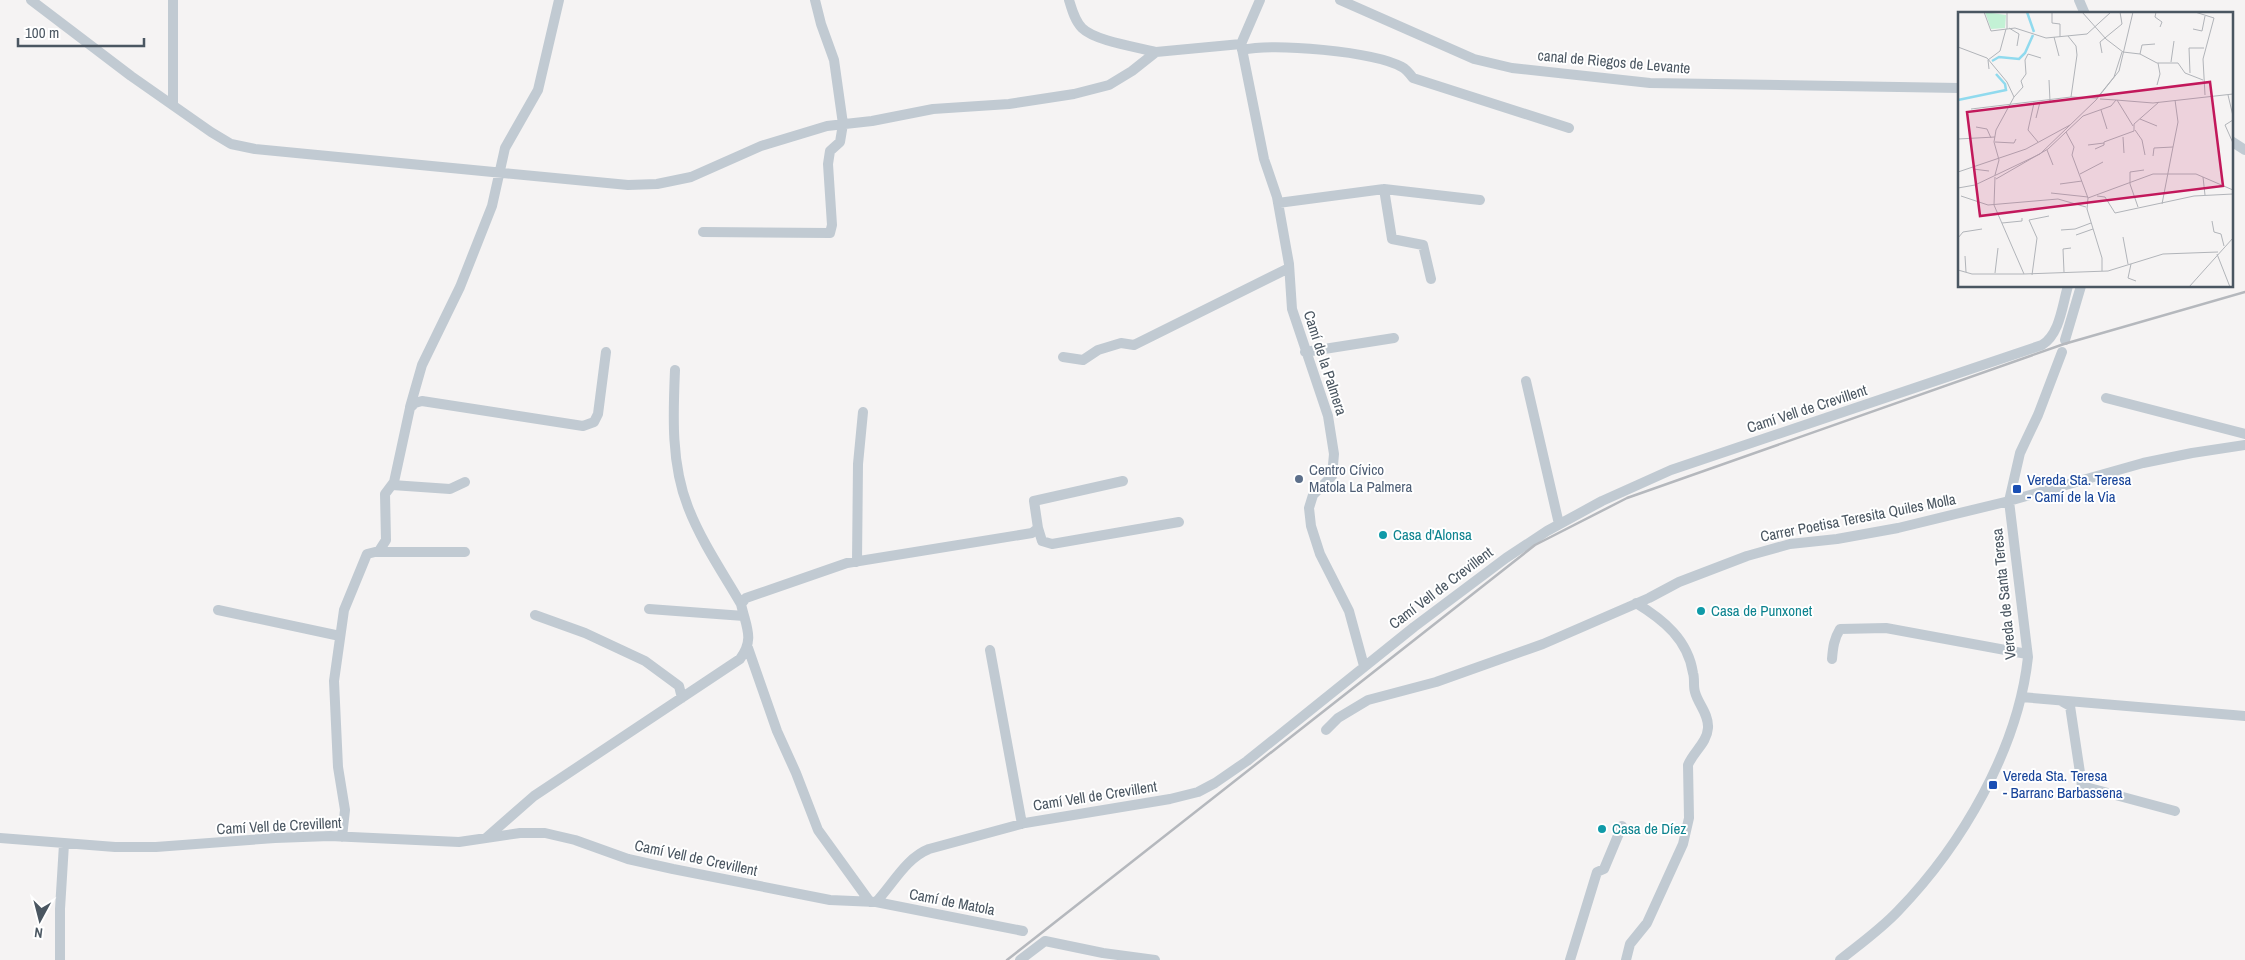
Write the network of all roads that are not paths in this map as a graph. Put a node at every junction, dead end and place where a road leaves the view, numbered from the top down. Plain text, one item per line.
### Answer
1 (31, 0) edge
2 (172, 0) edge
3 (560, 0) edge
4 (815, 0) edge
5 (1069, 0) edge
6 (1260, 0) edge
7 (1340, 0) edge
8 (1241, 47) junction
9 (1156, 52) junction
10 (1958, 88) edge
11 (173, 105) junction
12 (843, 124) junction
13 (1569, 128) dead end
14 (2232, 142) edge
15 (2245, 150) edge
16 (500, 172) junction
17 (1384, 189) junction
18 (1480, 200) dead end
19 (1278, 203) junction
20 (703, 232) dead end
21 (1289, 268) junction
22 (1431, 279) dead end
23 (2067, 288) edge
24 (2080, 288) edge
25 (1394, 338) dead end
26 (2065, 340) dead end
27 (606, 352) dead end
28 (1305, 352) junction
29 (2062, 352) dead end
30 (1063, 357) dead end
31 (675, 370) dead end
32 (1526, 381) dead end
33 (2106, 398) dead end
34 (410, 408) junction
35 (863, 412) dead end
36 (2245, 434) edge
37 (2245, 445) edge
38 (1124, 480) dead end
39 (465, 482) dead end
40 (392, 485) junction
41 (2009, 502) junction
42 (1179, 522) dead end
43 (1559, 524) junction
44 (1038, 528) junction
45 (376, 552) junction
46 (465, 552) dead end
47 (857, 562) junction
48 (741, 604) junction
49 (1636, 604) junction
50 (649, 609) dead end
51 (218, 610) dead end
52 (535, 616) dead end
53 (744, 616) junction
54 (340, 636) junction
55 (748, 648) junction
56 (990, 650) dead end
57 (2028, 654) junction
58 (1832, 658) dead end
59 (1364, 666) junction
60 (2021, 697) junction
61 (682, 698) junction
62 (2058, 700) junction
63 (2245, 716) edge
64 (1326, 730) dead end
65 (2175, 810) dead end
66 (1022, 824) junction
67 (1622, 826) dead end
68 (342, 837) junction
69 (0, 838) edge
70 (485, 838) junction
71 (64, 844) junction
72 (873, 902) junction
73 (1023, 931) dead end
74 (60, 960) edge
75 (1020, 960) edge
76 (1156, 960) edge
77 (1570, 960) edge
78 (1626, 960) edge
79 (1840, 960) edge

1 - 11 street
2 - 11 street
3 - 16 street
4 - 12 street
5 - 9 street
6 - 8 street
7 - 10 street, canal de Riegos de Levante
8 - 9 street
8 - 13 street
8 - 19 street, Camí de la Palmera
9 - 12 street
11 - 16 street
12 - 16 street
12 - 20 street
14 - 15 street
16 - 34 street
17 - 18 street
17 - 19 street
17 - 22 street
19 - 21 street, Camí de la Palmera
21 - 28 street, Camí de la Palmera
21 - 30 street
23 - 43 street, Camí Vell de Crevillent
24 - 26 street
25 - 28 street
27 - 34 street
28 - 59 street, Camí de la Palmera
29 - 41 street, Vereda de Santa Teresa
31 - 48 street
32 - 43 street
33 - 36 street
34 - 40 street
35 - 47 street
37 - 41 street, Carrer Poetisa Teresita Quiles Molla
38 - 44 street
39 - 40 street
40 - 45 street
41 - 49 street, Carrer Poetisa Teresita Quiles Molla
41 - 57 street, Vereda de Santa Teresa
42 - 44 street
43 - 59 street, Camí Vell de Crevillent
44 - 47 street
45 - 46 street
45 - 54 street
47 - 48 street
48 - 53 street
49 - 64 street, Carrer Poetisa Teresita Quiles Molla
49 - 78 street
50 - 53 street
51 - 54 street
52 - 61 street
53 - 55 street
54 - 68 street
55 - 61 street
55 - 72 street
56 - 66 street
57 - 58 street
57 - 60 street, Vereda de Santa Teresa
59 - 66 street, Camí Vell de Crevillent
60 - 62 street
60 - 79 street, Vereda de Santa Teresa
61 - 70 street
62 - 63 street
62 - 65 street
66 - 72 street, Camí Vell de Crevillent
67 - 77 street
68 - 70 street, Camí Vell de Crevillent
68 - 71 street, Camí Vell de Crevillent
69 - 71 street, Camí Vell de Crevillent
70 - 72 street, Camí Vell de Crevillent
71 - 74 street
72 - 73 street, Camí de Matola
75 - 76 street

